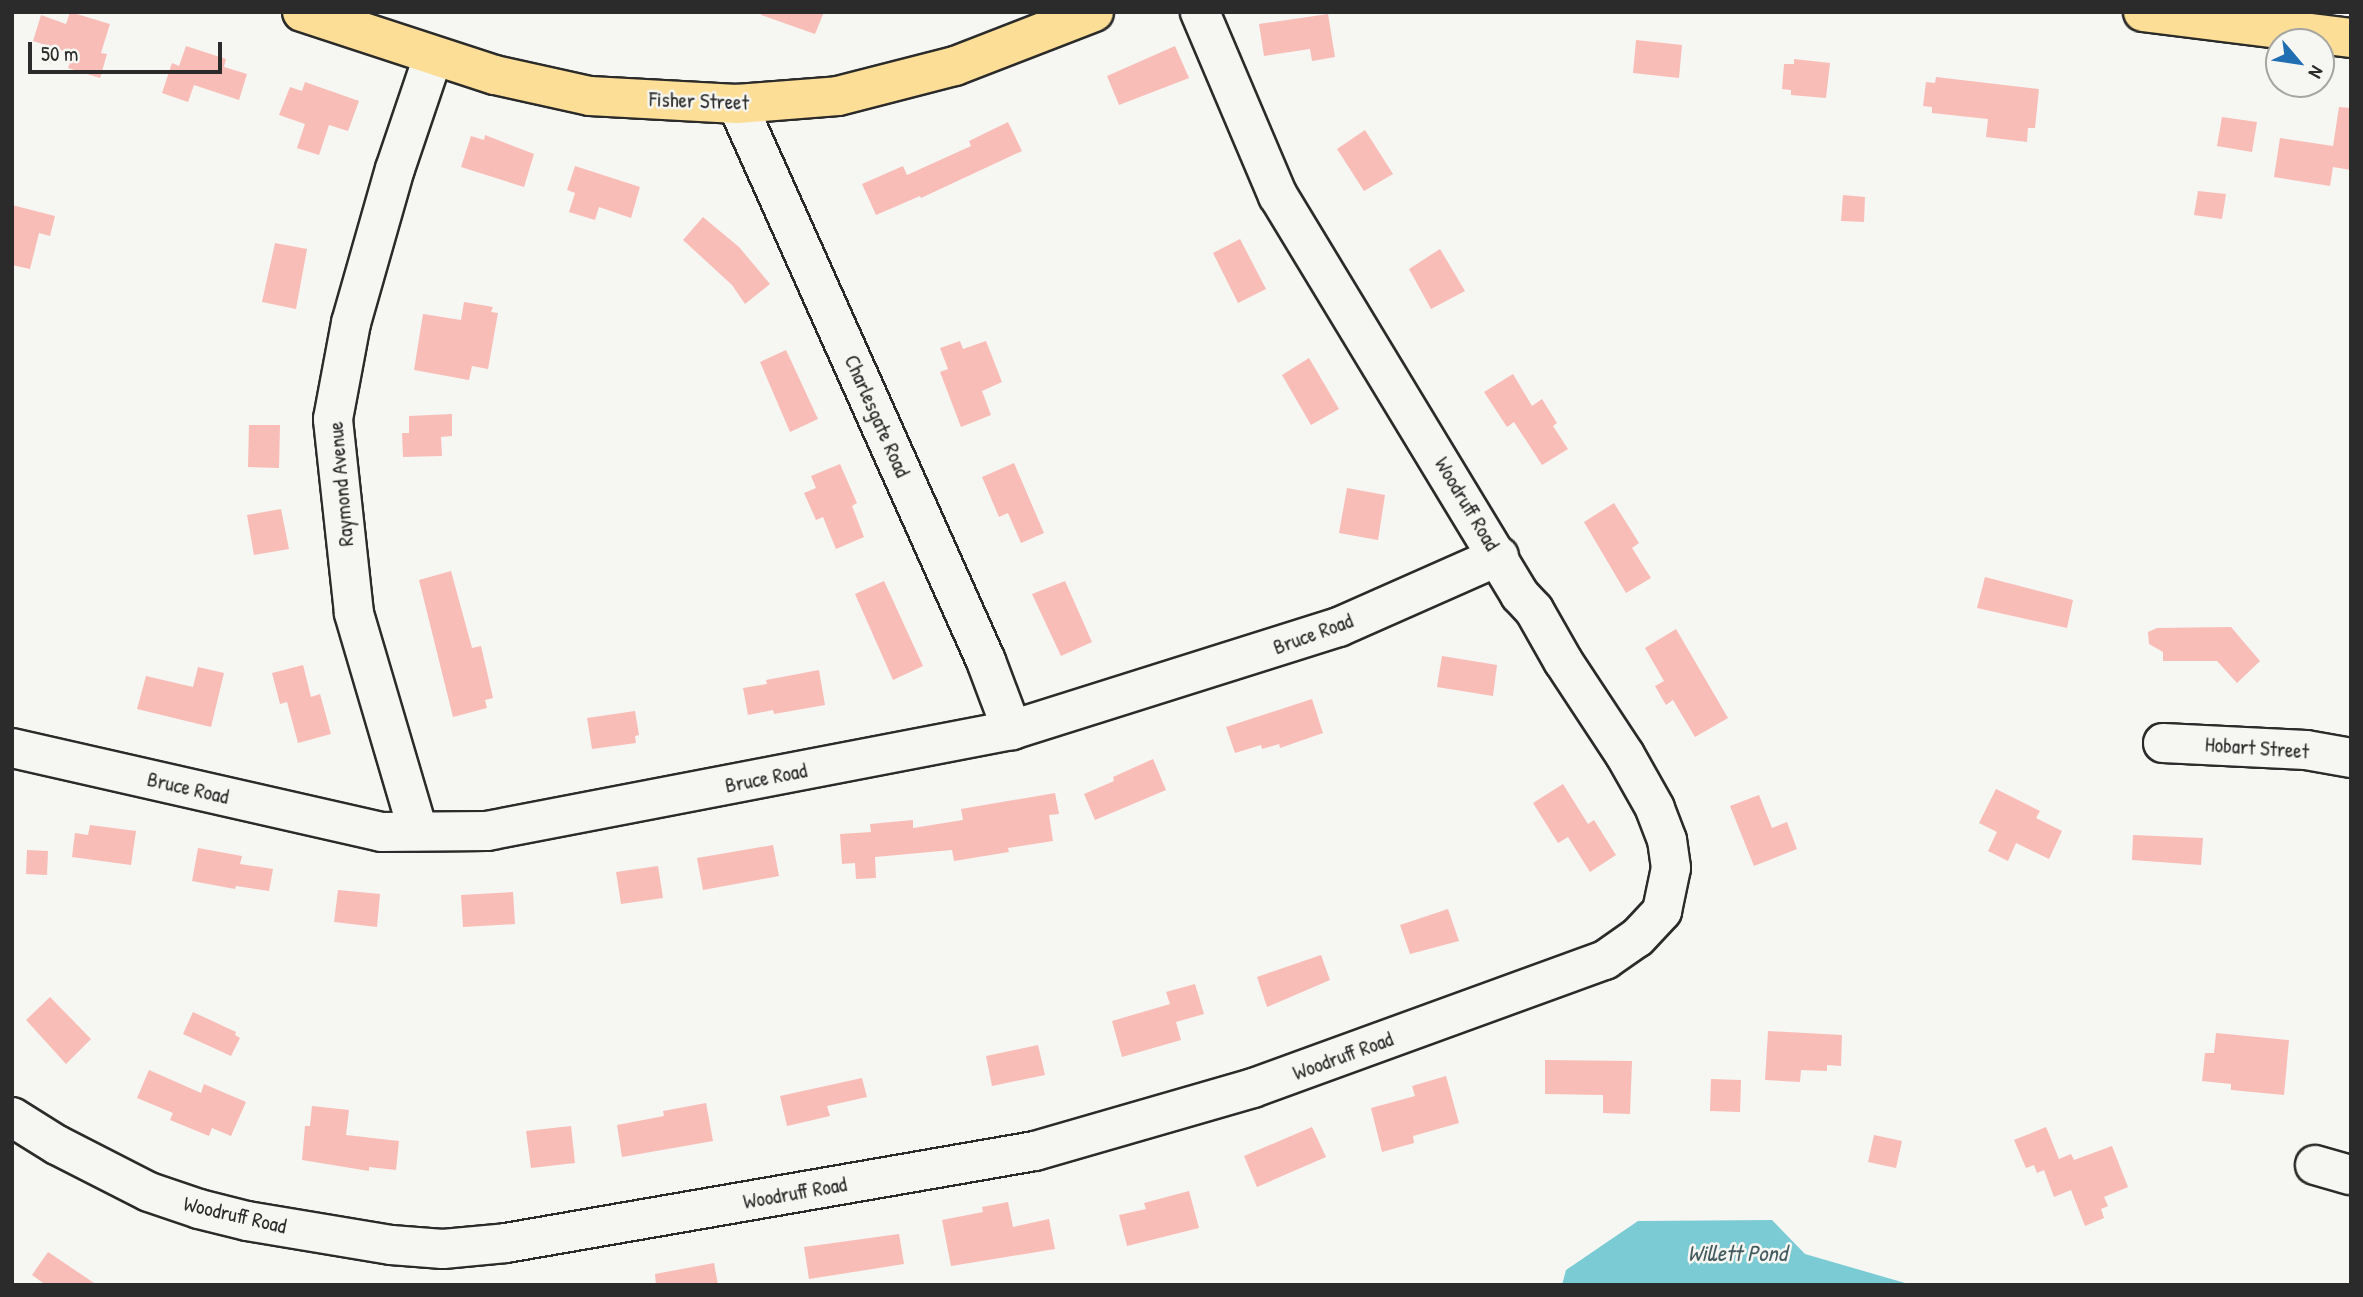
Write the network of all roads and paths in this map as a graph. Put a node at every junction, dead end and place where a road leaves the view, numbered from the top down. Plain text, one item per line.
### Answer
1 (302, 12) edge
2 (1094, 12) edge
3 (1200, 12) edge
4 (2143, 12) edge
5 (2351, 38) edge
6 (433, 57) junction
7 (737, 104) junction
8 (1499, 556) junction
9 (1012, 730) junction
10 (2163, 743) dead end
11 (12, 748) edge
12 (2351, 758) edge
13 (418, 831) junction
14 (12, 1117) edge

1 - 6 main road, Fisher Street
2 - 7 main road, Fisher Street
3 - 8 street, Woodruff Road
4 - 5 main road
6 - 7 main road, Fisher Street
6 - 13 street, Raymond Avenue
7 - 9 street, Charlesgate Road
8 - 9 street, Bruce Road
8 - 14 street, Woodruff Road
9 - 13 street, Bruce Road
10 - 12 street, Hobart Street
11 - 13 street, Bruce Road

